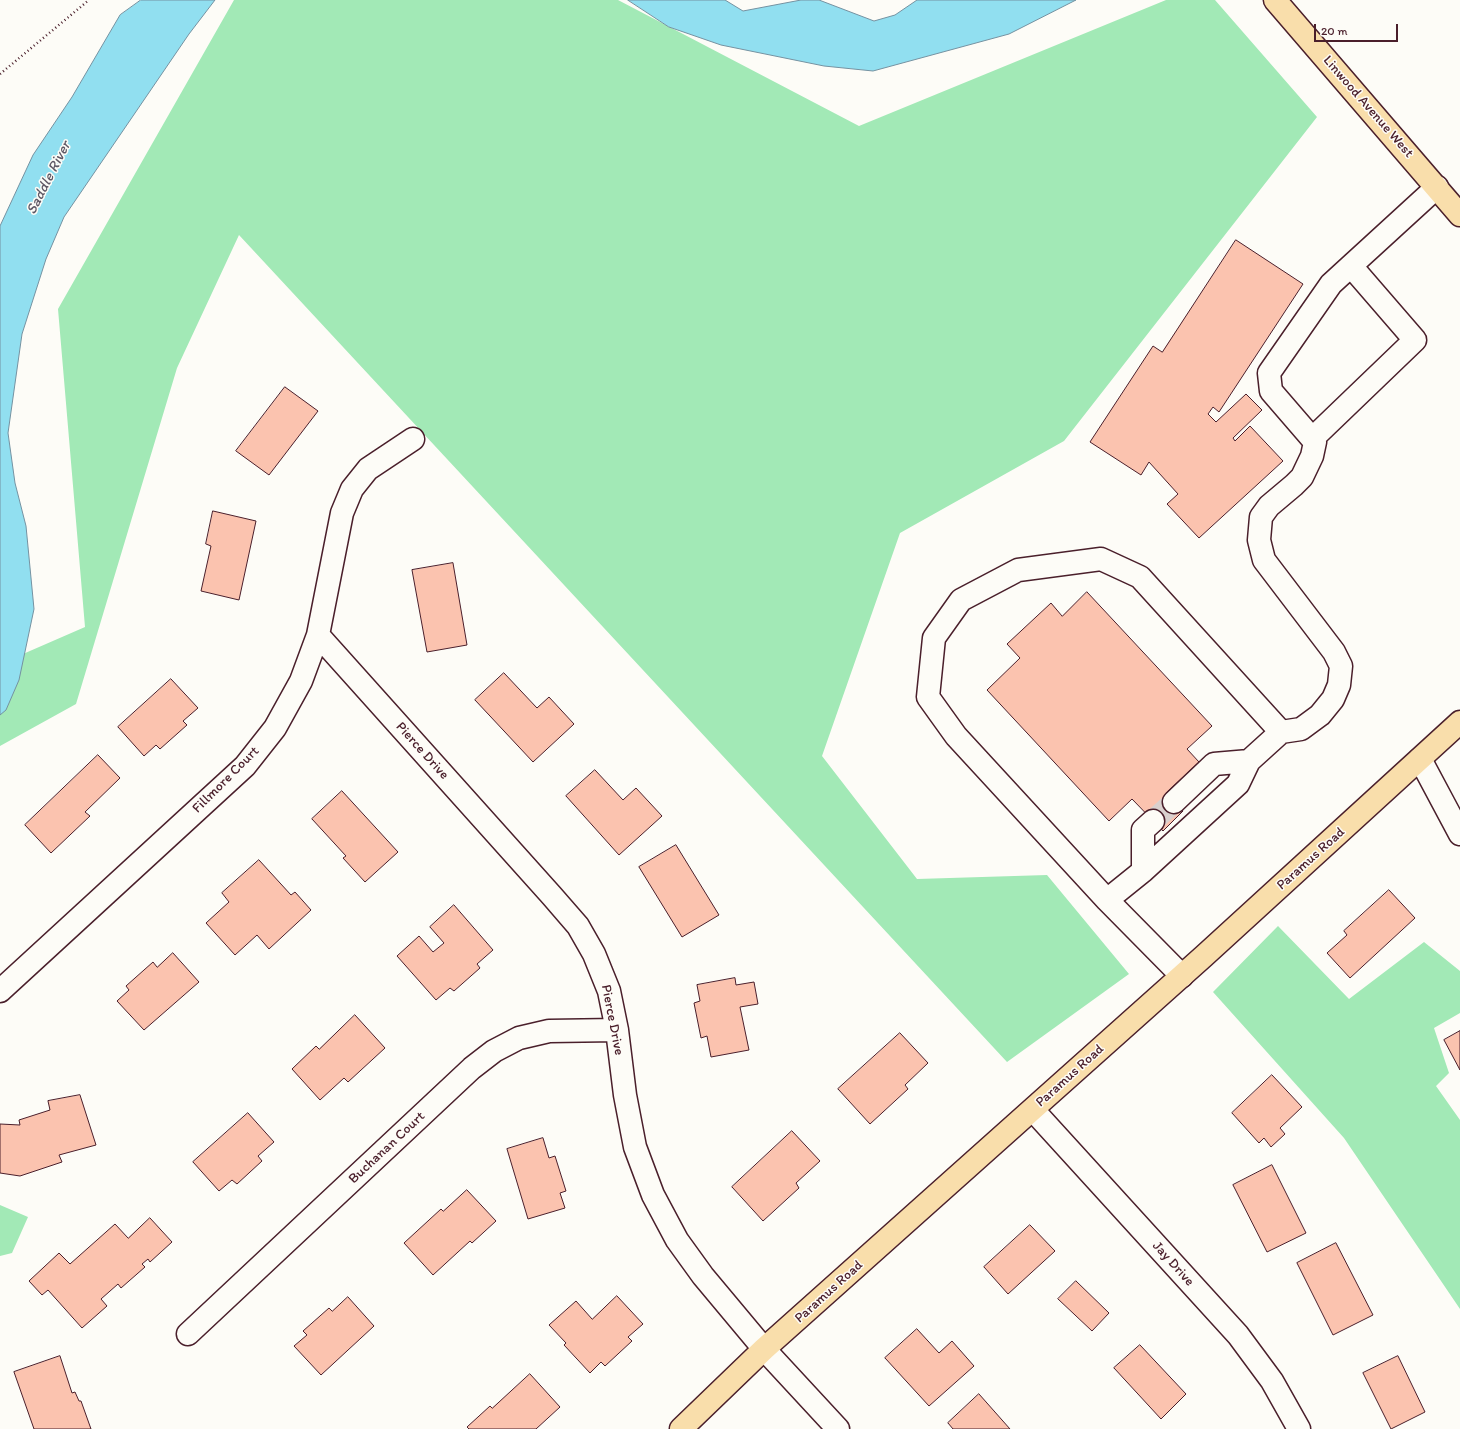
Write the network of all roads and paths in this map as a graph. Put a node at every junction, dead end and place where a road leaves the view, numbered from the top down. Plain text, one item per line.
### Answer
1 (89, 0) edge
2 (1275, 0) edge
3 (0, 74) edge
4 (1437, 187) junction
5 (1460, 215) edge
6 (1351, 266) junction
7 (413, 439) dead end
8 (1312, 439) junction
9 (318, 635) junction
10 (1460, 722) edge
11 (1281, 732) junction
12 (1420, 760) junction
13 (1249, 761) junction
14 (1174, 802) tunnel mouth
15 (1153, 821) tunnel mouth
16 (1460, 834) edge
17 (1142, 871) junction
18 (1108, 900) junction
19 (1182, 976) junction
20 (0, 991) edge
21 (617, 1030) junction
22 (1033, 1110) junction
23 (188, 1334) dead end
24 (764, 1349) junction
25 (681, 1429) edge
26 (838, 1429) edge
27 (1299, 1429) edge

1 - 3 path
2 - 4 main road, Linwood Avenue West
4 - 5 main road, Linwood Avenue West
4 - 6 street
6 - 8 street
6 - 8 street
7 - 9 street, Fillmore Court
8 - 11 street
9 - 20 street, Fillmore Court
9 - 21 street, Pierce Drive
10 - 12 main road, Paramus Road
11 - 13 street
11 - 18 street
12 - 16 street
12 - 19 main road, Paramus Road
13 - 14 street
13 - 17 street
15 - 17 street
17 - 18 street
18 - 19 street
19 - 22 main road, Paramus Road
21 - 23 street, Buchanan Court
21 - 24 street, Pierce Drive
22 - 24 main road, Paramus Road
22 - 27 street, Jay Drive
24 - 25 main road, Paramus Road
24 - 26 street, Pierce Drive

